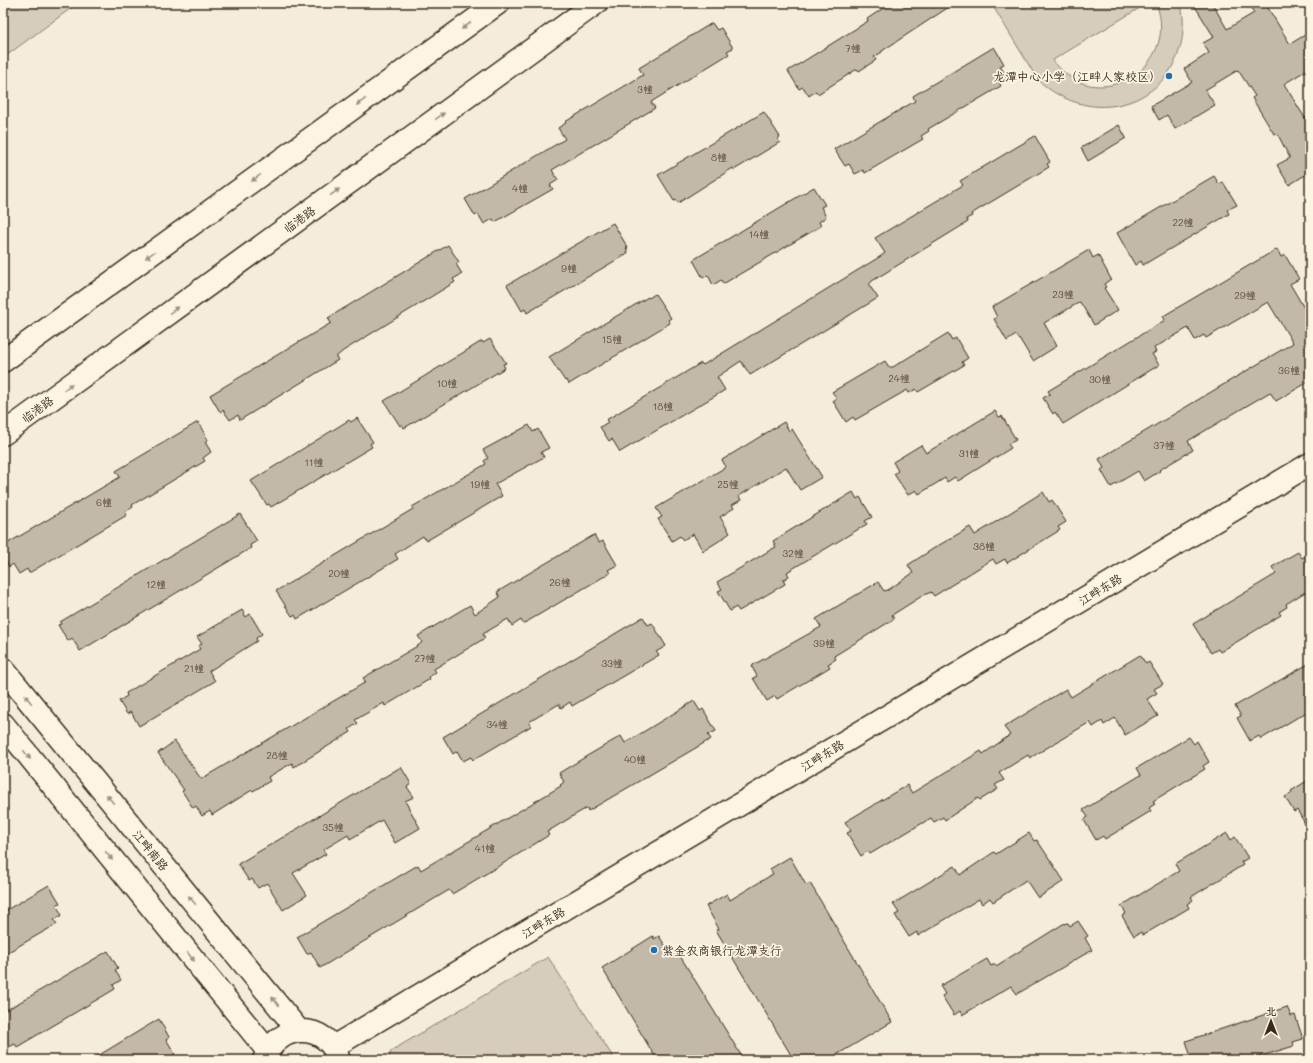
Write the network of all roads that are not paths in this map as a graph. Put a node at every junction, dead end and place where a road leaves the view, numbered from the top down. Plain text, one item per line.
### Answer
1 (498, 3) edge
2 (596, 3) edge
3 (3, 361) edge
4 (3, 434) edge
5 (1310, 464) edge
6 (3, 668) edge
7 (3, 724) edge
8 (299, 1031) junction
9 (336, 1054) edge
10 (265, 1055) edge

1 -> 3 street
4 -> 2 street, 临港路
5 - 9 street, 江畔东路
8 -> 6 street, 江畔南路
7 -> 10 street
8 - 9 street
8 - 10 street

